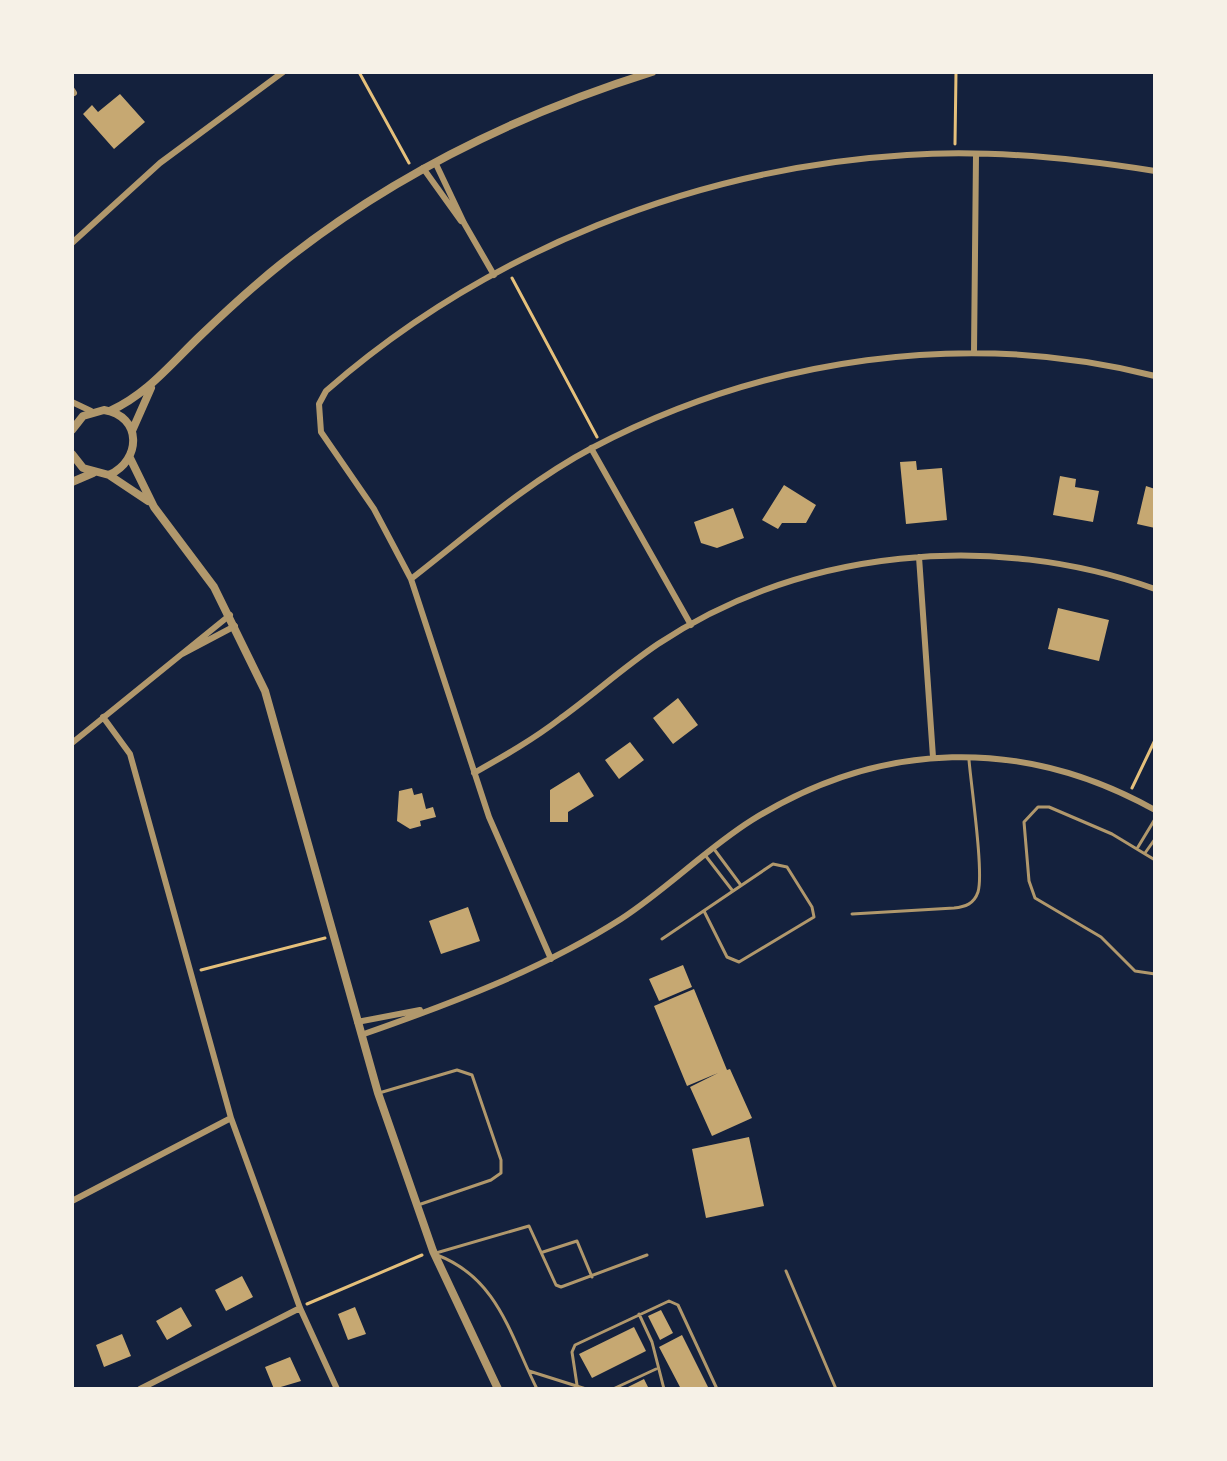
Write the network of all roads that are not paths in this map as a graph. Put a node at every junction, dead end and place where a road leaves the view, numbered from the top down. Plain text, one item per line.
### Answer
1 (283, 72) edge
2 (652, 72) edge
3 (976, 155) junction
4 (435, 162) junction
5 (423, 168) junction
6 (1155, 171) edge
7 (464, 223) junction
8 (72, 243) edge
9 (494, 275) junction
10 (974, 353) junction
11 (1155, 376) edge
12 (156, 380) junction
13 (72, 402) edge
14 (91, 411) junction
15 (110, 411) junction
16 (72, 430) edge
17 (132, 431) junction
18 (591, 448) junction
19 (72, 454) edge
20 (130, 458) junction
21 (93, 473) junction
22 (109, 475) junction
23 (72, 482) edge
24 (154, 507) junction
25 (919, 557) junction
26 (411, 579) junction
27 (1155, 589) edge
28 (230, 615) junction
29 (691, 625) junction
30 (235, 626) junction
31 (178, 656) junction
32 (103, 717) junction
33 (72, 743) edge
34 (969, 756) junction
35 (933, 757) junction
36 (474, 773) junction
37 (1155, 810) edge
38 (1155, 819) edge
39 (1155, 839) edge
40 (714, 848) junction
41 (1137, 848) junction
42 (1145, 853) junction
43 (705, 855) junction
44 (1155, 860) edge
45 (740, 884) junction
46 (732, 890) junction
47 (704, 911) junction
48 (852, 914) dead end
49 (662, 939) dead end
50 (551, 959) junction
51 (1155, 974) edge
52 (424, 1010) junction
53 (357, 1022) junction
54 (361, 1035) junction
55 (378, 1093) junction
56 (231, 1118) junction
57 (72, 1201) edge
58 (417, 1205) junction
59 (433, 1252) junction
60 (543, 1252) junction
61 (647, 1255) dead end
62 (786, 1271) dead end
63 (592, 1277) junction
64 (300, 1308) junction
65 (639, 1314) junction
66 (656, 1369) junction
67 (528, 1371) junction
68 (577, 1385) junction
69 (140, 1389) edge
70 (337, 1389) edge
71 (498, 1389) edge
72 (537, 1389) edge
73 (586, 1389) edge
74 (613, 1389) edge
75 (664, 1389) edge
76 (717, 1389) edge
77 (836, 1389) edge

1 - 8 street
2 - 4 street
3 - 6 street
3 - 9 street
3 - 10 street
4 - 5 street
4 - 7 street
5 - 7 street
5 - 12 street
7 - 9 street
9 - 26 street
10 - 11 street
10 - 18 street
12 - 15 street
12 - 17 street
13 - 14 street
14 - 15 street
14 - 16 street
15 - 17 street
17 - 20 street
18 - 26 street
18 - 29 street
19 - 21 street
20 - 22 street
20 - 24 street
21 - 22 street
21 - 23 street
22 - 24 street
24 - 28 street
25 - 27 street
25 - 29 street
25 - 35 street
26 - 36 street
28 - 30 street
28 - 31 street
29 - 36 street
30 - 31 street
30 - 53 street
31 - 32 street
32 - 33 street
32 - 56 street
34 - 35 street
34 - 37 street
34 - 48 lane
35 - 40 street
36 - 50 street
38 - 41 lane
39 - 42 lane
40 - 43 street
40 - 45 lane
41 - 42 lane
41 - 51 lane
42 - 44 lane
43 - 46 lane
43 - 50 street
45 - 46 lane
45 - 47 lane
46 - 47 lane
47 - 49 lane
50 - 52 street
52 - 53 street
52 - 54 street
53 - 54 street
54 - 55 street
55 - 58 street
55 - 58 lane
56 - 57 street
56 - 64 street
58 - 59 street
59 - 60 lane
59 - 67 lane
59 - 71 street
60 - 63 lane
60 - 63 lane
61 - 63 lane
62 - 77 lane
64 - 69 street
64 - 70 street
65 - 66 lane
65 - 68 lane
65 - 76 lane
66 - 74 lane
66 - 75 lane
67 - 68 lane
67 - 72 lane
68 - 73 lane

